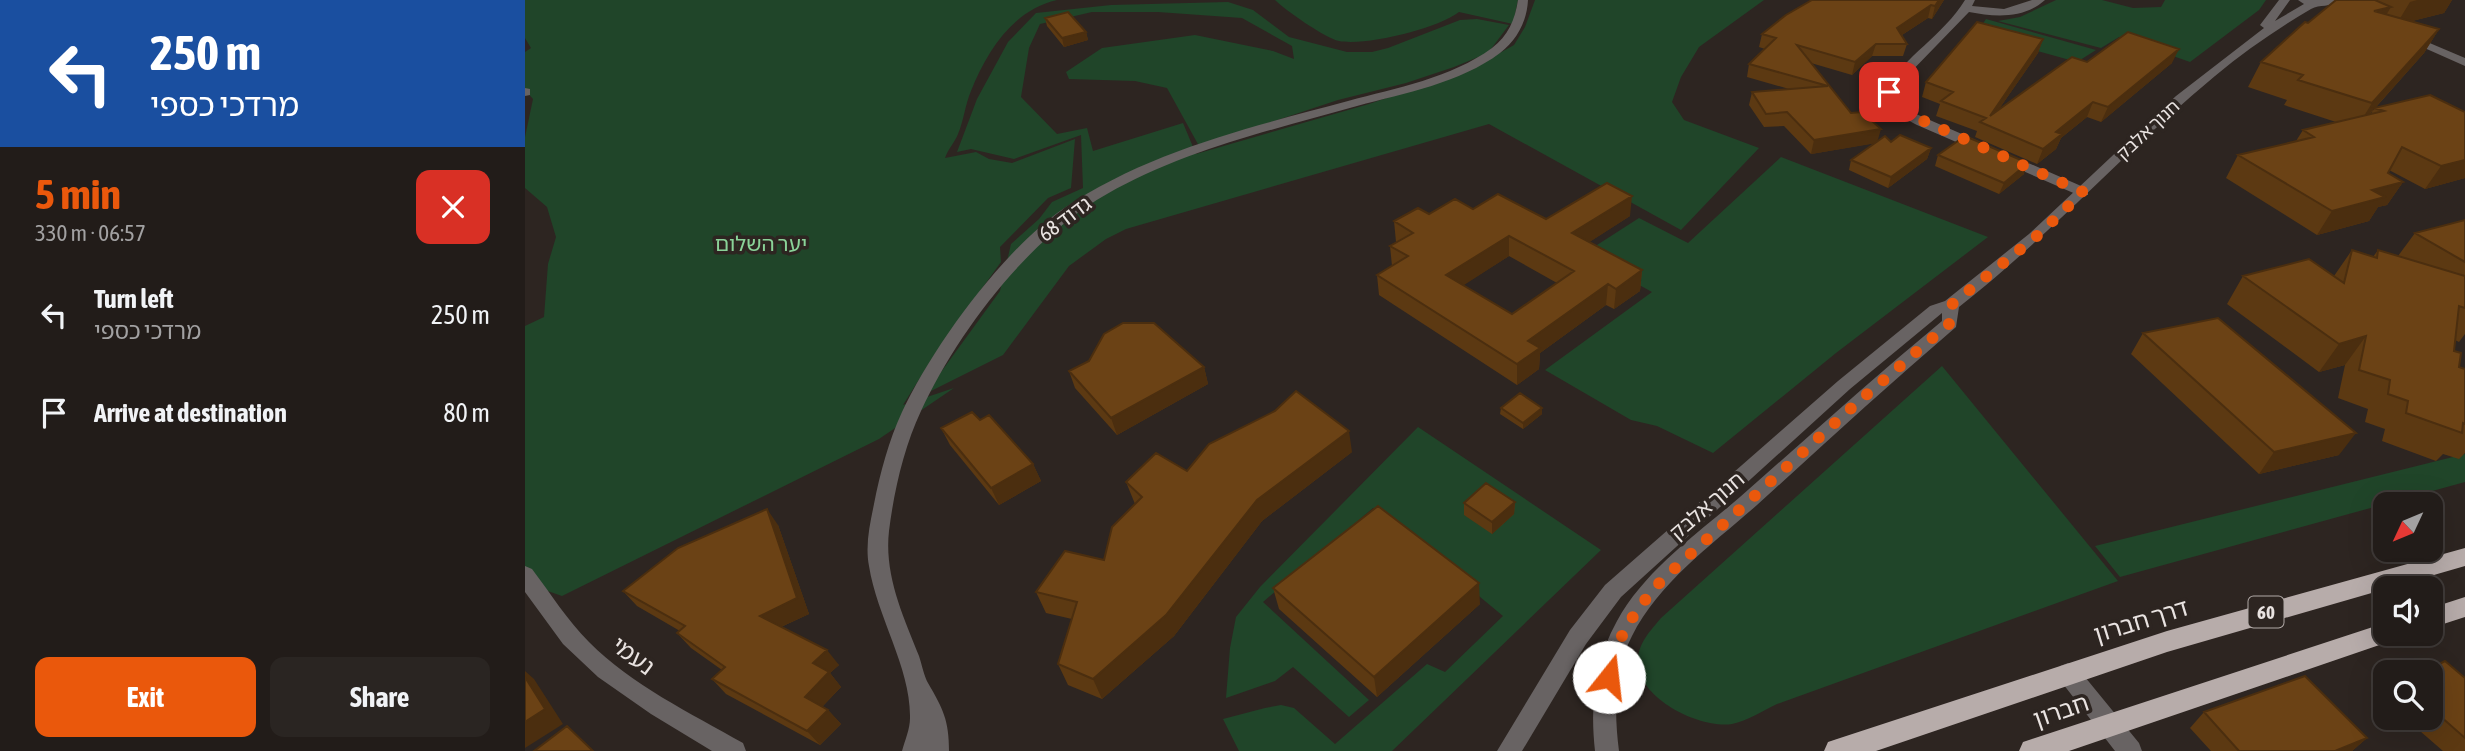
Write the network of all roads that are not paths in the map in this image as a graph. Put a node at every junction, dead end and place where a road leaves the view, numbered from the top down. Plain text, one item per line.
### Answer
1 (1523, 0) edge
2 (2040, 0) edge
3 (2285, 0) edge
4 (2299, 0) edge
5 (2314, 3) junction
6 (2334, 3) edge
7 (1968, 4) edge
8 (2399, 33) edge
9 (2252, 40) junction
10 (2465, 62) edge
11 (2083, 192) junction
12 (1951, 305) junction
13 (2465, 557) edge
14 (525, 575) edge
15 (2465, 607) edge
16 (2443, 614) edge
17 (2373, 637) edge
18 (2068, 673) junction
19 (914, 678) junction
20 (2109, 724) junction
21 (734, 751) edge
22 (914, 751) edge
23 (937, 751) edge
24 (1509, 751) edge
25 (1607, 751) edge
26 (1837, 751) edge
27 (2032, 751) edge
28 (2130, 751) edge

1 - 19 street, גדוד 68
2 - 7 street
3 - 9 street, חנוך אלבק
4 - 5 street
5 - 6 street
5 - 9 street, חנוך אלבק
7 - 11 street
8 - 10 street
9 - 11 street, חנוך אלבק
11 - 12 street, חנוך אלבק
12 - 24 street, חנוך אלבק
12 - 25 street, חנוך אלבק
13 - 18 highway, דרך חברון / 60
14 - 21 street, נעמי
15 - 16 highway
17 - 20 highway
18 - 20 street
18 - 26 highway, דרך חברון / 60
19 - 22 street, גדוד 68
19 - 23 street, גדוד 68
20 - 27 highway, חברון
20 - 28 street

